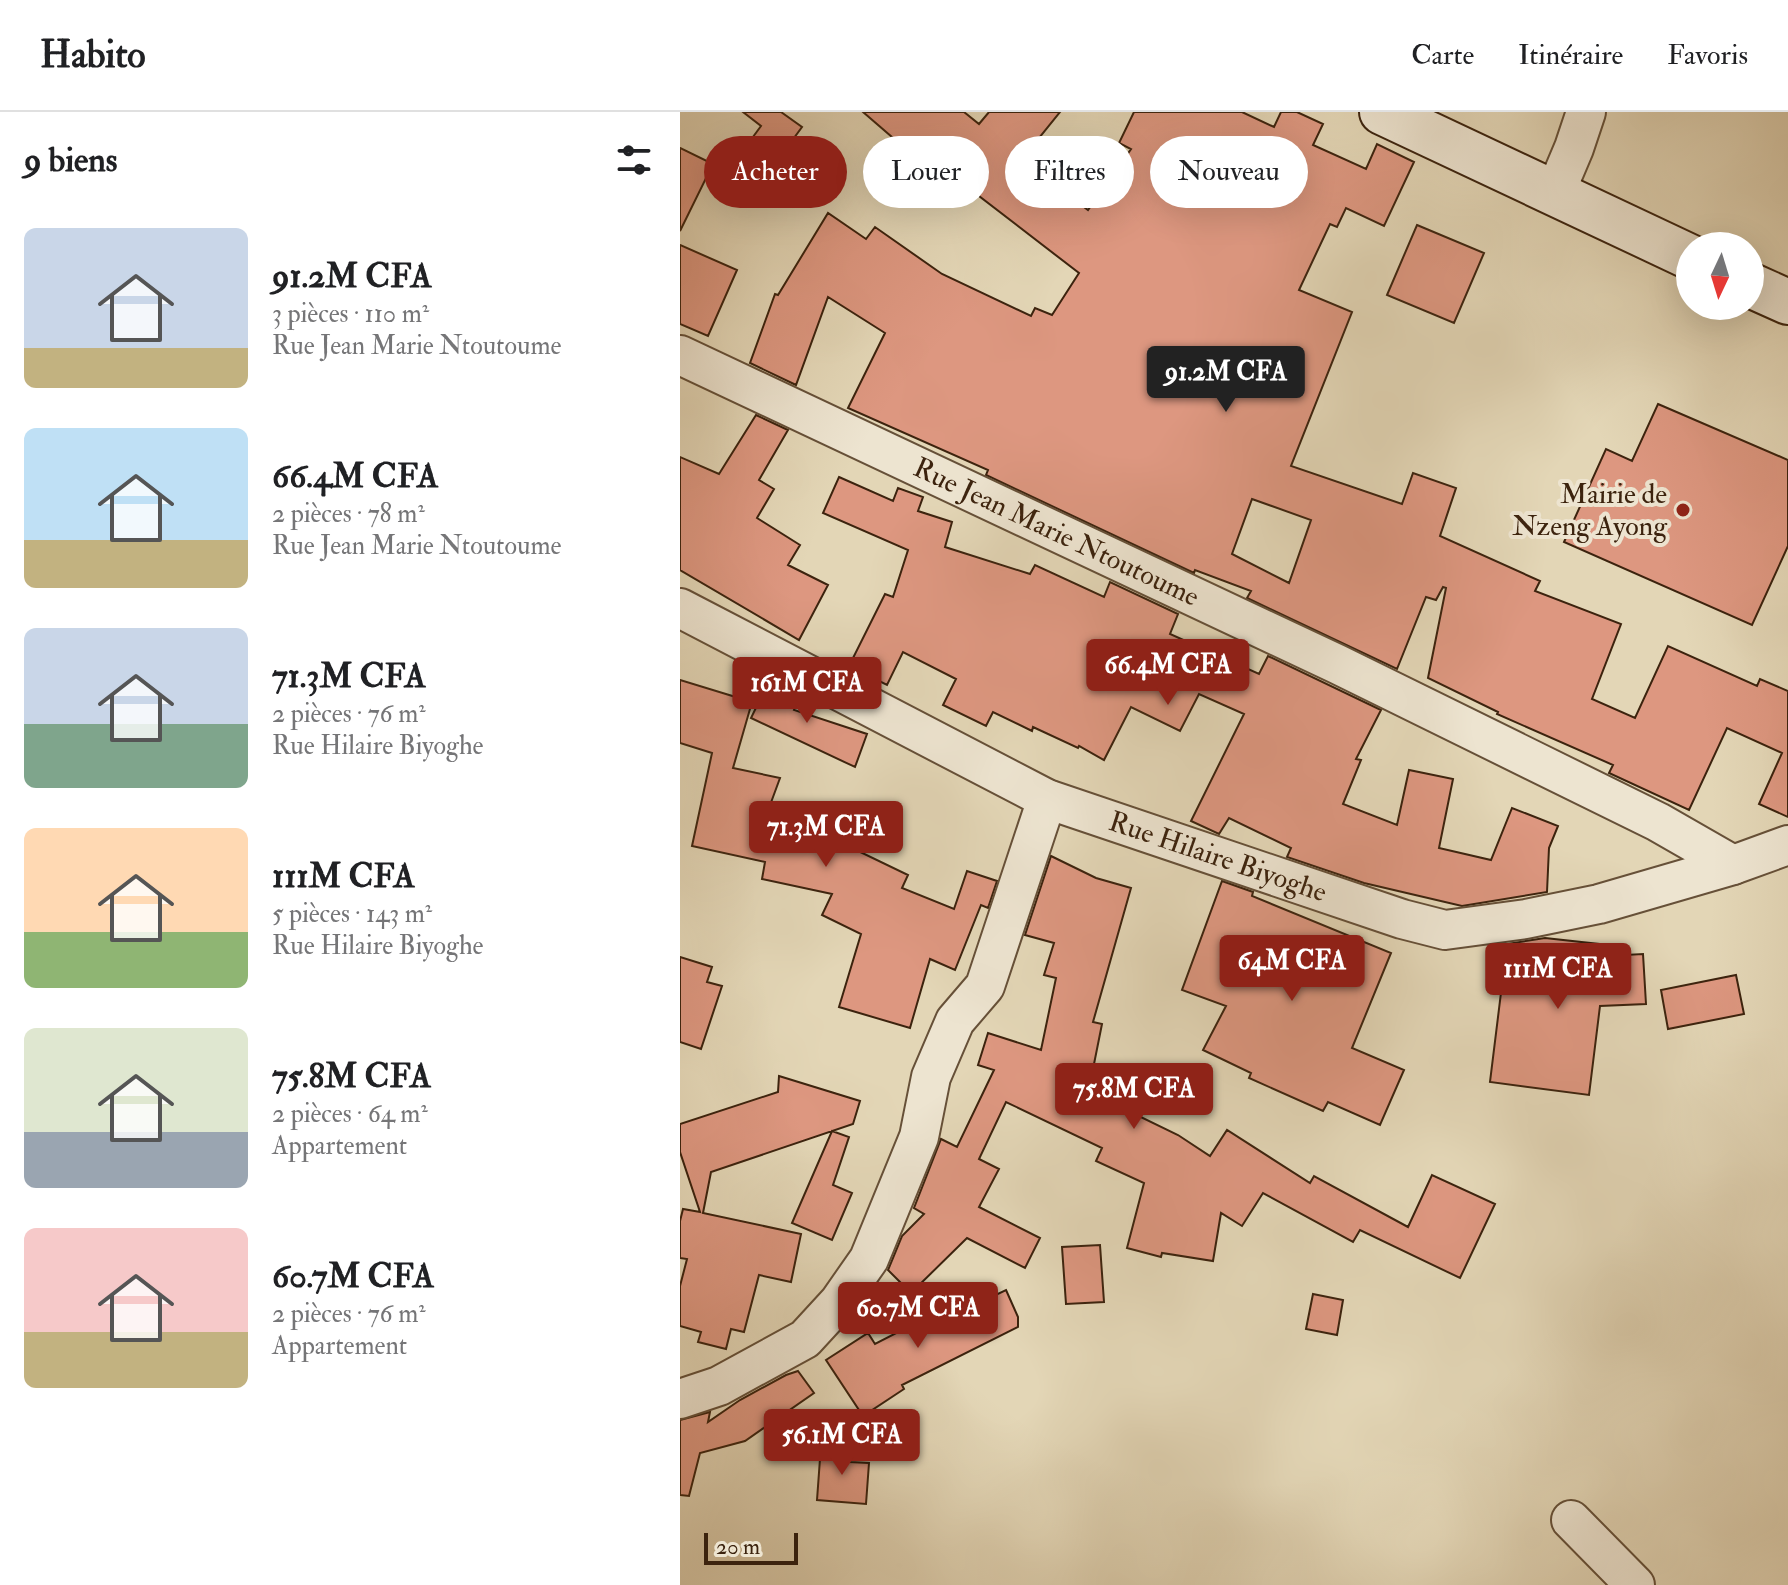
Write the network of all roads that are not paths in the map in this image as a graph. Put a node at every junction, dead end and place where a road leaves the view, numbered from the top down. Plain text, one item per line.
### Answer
1 (1382, 112) edge
2 (1586, 112) edge
3 (1555, 193) junction
4 (1676, 250) edge
5 (1764, 291) edge
6 (1788, 302) edge
7 (680, 355) edge
8 (680, 608) edge
9 (1047, 799) junction
10 (1788, 845) edge
11 (1733, 865) junction
12 (680, 1399) edge
13 (1571, 1520) dead end
14 (1635, 1585) edge

1 - 3 main road
2 - 3 street
3 - 4 main road
5 - 6 main road
7 - 11 street, Rue Jean Marie Ntoutoume
8 - 9 street, Rue Hilaire Biyoghe
9 - 11 street, Rue Hilaire Biyoghe
9 - 12 street
10 - 11 street, Rue Hilaire Biyoghe
13 - 14 street

